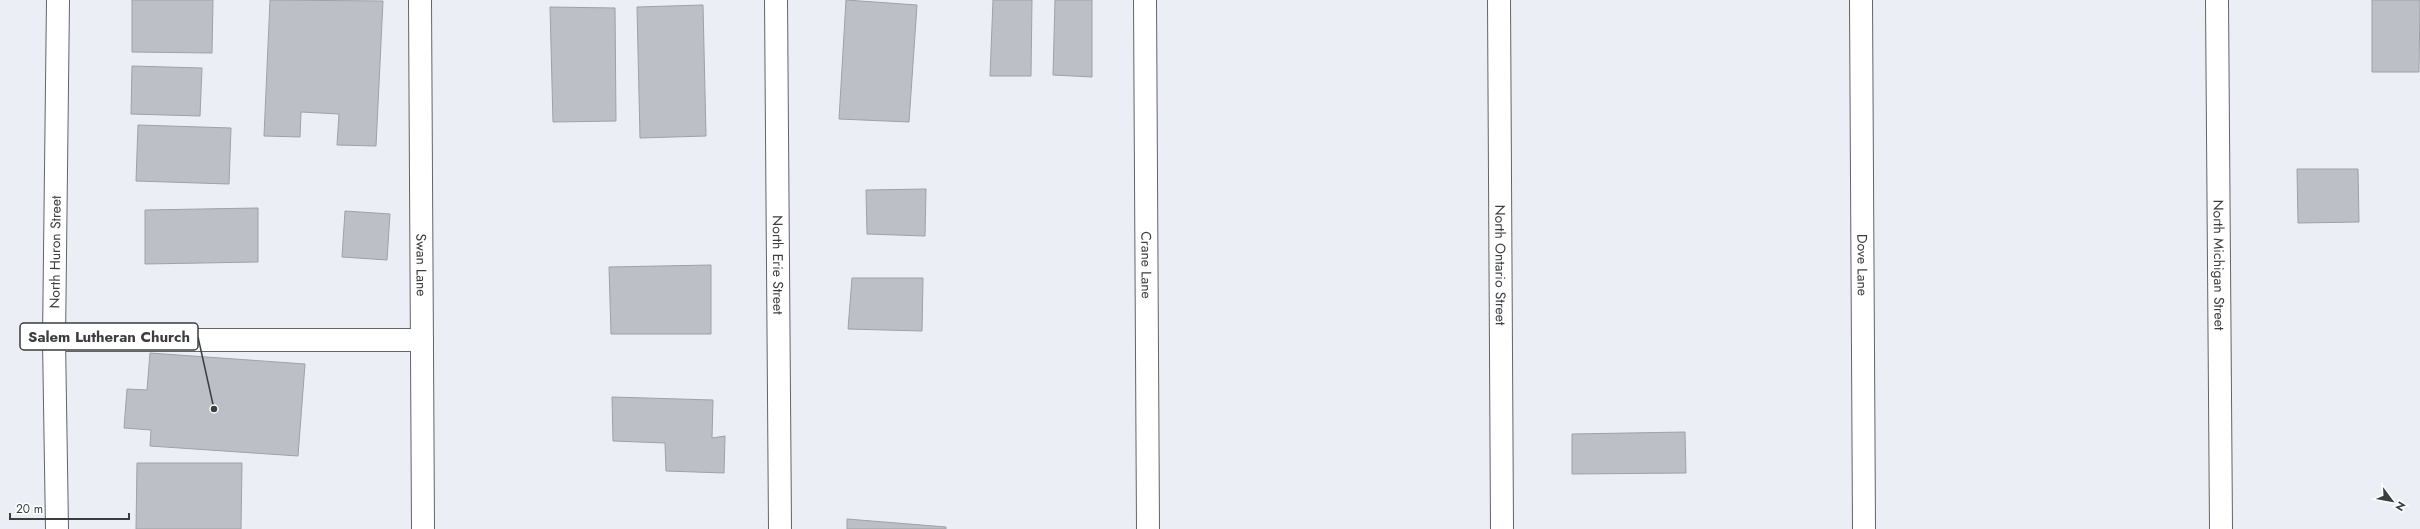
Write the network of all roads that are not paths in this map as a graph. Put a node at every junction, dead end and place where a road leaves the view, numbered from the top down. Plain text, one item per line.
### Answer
1 (58, 0) edge
2 (420, 0) edge
3 (776, 0) edge
4 (1145, 0) edge
5 (1499, 0) edge
6 (1861, 0) edge
7 (2217, 0) edge
8 (54, 340) junction
9 (422, 340) junction
10 (57, 529) edge
11 (423, 529) edge
12 (780, 529) edge
13 (1148, 529) edge
14 (1502, 529) edge
15 (1864, 529) edge
16 (2221, 529) edge

1 - 8 street, North Huron Street
2 - 9 street, Swan Lane
3 - 12 street, North Erie Street
4 - 13 street, Crane Lane
5 - 14 street, North Ontario Street
6 - 15 street, Dove Lane
7 - 16 street, North Michigan Street
8 - 9 street
8 - 10 street, North Huron Street
9 - 11 street, Swan Lane

